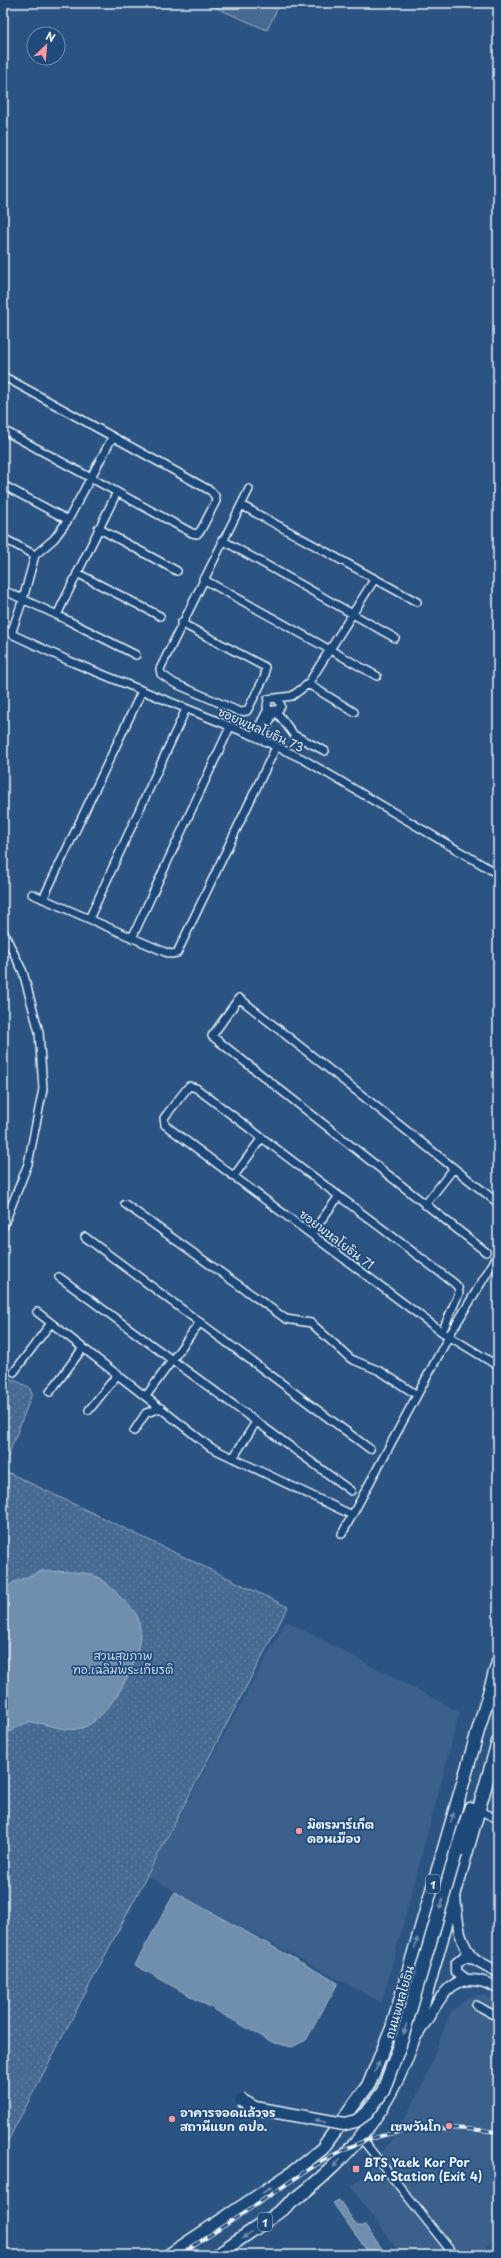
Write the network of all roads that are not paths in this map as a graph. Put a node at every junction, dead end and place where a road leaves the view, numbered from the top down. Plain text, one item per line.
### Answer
1 (3, 376) edge
2 (3, 430) edge
3 (112, 438) junction
4 (90, 477) junction
5 (3, 485) edge
6 (249, 489) dead end
7 (117, 492) junction
8 (241, 505) junction
9 (68, 520) junction
10 (98, 528) junction
11 (3, 538) edge
12 (222, 540) junction
13 (35, 555) junction
14 (177, 571) dead end
15 (77, 573) junction
16 (203, 579) junction
17 (374, 580) junction
18 (3, 590) edge
19 (23, 599) junction
20 (417, 602) dead end
21 (57, 615) junction
22 (353, 615) junction
23 (160, 616) dead end
24 (180, 623) junction
25 (3, 630) edge
26 (10, 634) junction
27 (395, 638) dead end
28 (331, 648) junction
29 (136, 655) dead end
30 (377, 676) dead end
31 (308, 684) junction
32 (142, 691) junction
33 (255, 696) junction
34 (268, 699) junction
35 (278, 699) junction
36 (186, 709) junction
37 (272, 711) junction
38 (354, 712) dead end
39 (230, 726) junction
40 (258, 738) junction
41 (276, 747) junction
42 (325, 751) dead end
43 (498, 874) edge
44 (32, 894) dead end
45 (44, 899) junction
46 (89, 918) junction
47 (3, 931) edge
48 (132, 938) junction
49 (262, 1139) junction
50 (454, 1168) junction
51 (234, 1176) junction
52 (339, 1196) junction
53 (498, 1203) edge
54 (125, 1204) dead end
55 (425, 1205) junction
56 (3, 1227) edge
57 (311, 1234) junction
58 (85, 1237) dead end
59 (486, 1252) dead end
60 (498, 1255) edge
61 (59, 1277) dead end
62 (37, 1312) dead end
63 (200, 1322) junction
64 (51, 1323) junction
65 (442, 1332) junction
66 (448, 1336) junction
67 (83, 1348) junction
68 (172, 1360) junction
69 (498, 1366) edge
70 (14, 1372) dead end
71 (118, 1374) junction
72 (50, 1392) dead end
73 (417, 1394) junction
74 (146, 1396) junction
75 (161, 1408) junction
76 (89, 1410) dead end
77 (256, 1422) junction
78 (134, 1431) dead end
79 (370, 1449) dead end
80 (233, 1458) junction
81 (351, 1491) dead end
82 (352, 1515) junction
83 (342, 1534) dead end
84 (498, 1662) edge
85 (498, 1742) edge
86 (489, 1773) junction
87 (478, 1810) junction
88 (498, 1819) edge
89 (498, 1880) edge
90 (498, 1888) edge
91 (455, 1895) junction
92 (475, 1959) junction
93 (498, 1972) edge
94 (465, 1979) junction
95 (498, 1988) edge
96 (476, 2005) dead end
97 (498, 2017) edge
98 (412, 2043) junction
99 (241, 2100) dead end
100 (360, 2138) junction
101 (169, 2255) edge
102 (216, 2255) edge
103 (454, 2255) edge

1 - 3 street
2 - 4 street
3 - 4 street
3 - 7 street
4 - 7 street
4 - 9 street
5 - 9 street
6 - 8 street
7 - 10 street
8 - 12 street
8 - 17 street
9 - 13 street
10 - 14 street
10 - 15 street
11 - 13 street
12 - 16 street
12 - 22 street
13 - 19 street
15 - 21 street
15 - 23 street
16 - 24 street
16 - 28 street
17 - 20 street
17 - 22 street
18 - 19 street
19 - 21 street
19 - 26 street
21 - 29 street
22 - 27 street
22 - 28 street
24 - 33 street
24 - 33 street
25 - 26 street, ซอยพหลโยธิน 73
26 - 32 street, ซอยพหลโยธิน 73
28 - 30 street
28 - 31 street
31 - 35 street
31 - 38 street
32 - 36 street, ซอยพหลโยธิน 73
32 - 45 street
33 - 34 street
34 - 35 street
34 - 37 street
35 - 37 street
36 - 39 street, ซอยพหลโยธิน 73
36 - 46 street
37 - 40 street
37 - 42 street
39 - 40 street, ซอยพหลโยธิน 73
39 - 48 street
40 - 41 street, ซอยพหลโยธิน 73
41 - 43 street, ซอยพหลโยธิน 73
41 - 48 street
44 - 45 street
45 - 46 street
46 - 48 street
47 - 56 street
49 - 51 street
49 - 51 street, ซอยพหลโยธิน 71
49 - 52 street
50 - 53 street
50 - 55 street
50 - 55 street
51 - 57 street, ซอยพหลโยธิน 71
52 - 57 street
52 - 65 street
54 - 73 street
55 - 59 street
57 - 65 street, ซอยพหลโยธิน 71
58 - 63 street
60 - 66 street
61 - 68 street
62 - 64 street
63 - 68 street
63 - 79 street
64 - 67 street
64 - 70 street
65 - 66 street, ซอยพหลโยธิน 71
66 - 69 street, ซอยพหลโยธิน 71
66 - 73 street
67 - 71 street
67 - 72 street
68 - 74 street
68 - 77 street
71 - 74 street
71 - 76 street
73 - 82 street
74 - 75 street
75 - 78 street
75 - 80 street
77 - 80 street
77 - 81 street
80 - 82 street
82 - 83 street
101 -> 84 main road, ถนนพหลโยธิน / 1
85 - 86 main road, ถนนพหลโยธิน / 1
86 - 87 main road, ถนนพหลโยธิน / 1
86 -> 99 main road, bridge
87 - 88 street
87 - 91 main road, ถนนพหลโยธิน / 1
89 - 90 street
91 - 92 main road
91 - 98 main road, ถนนพหลโยธิน / 1
92 - 93 main road
92 - 94 main road
94 - 95 main road
94 - 98 main road
96 - 97 street
98 - 100 main road, ถนนพหลโยธิน / 1
100 -> 102 main road, ถนนพหลโยธิน / 1
100 - 103 street

